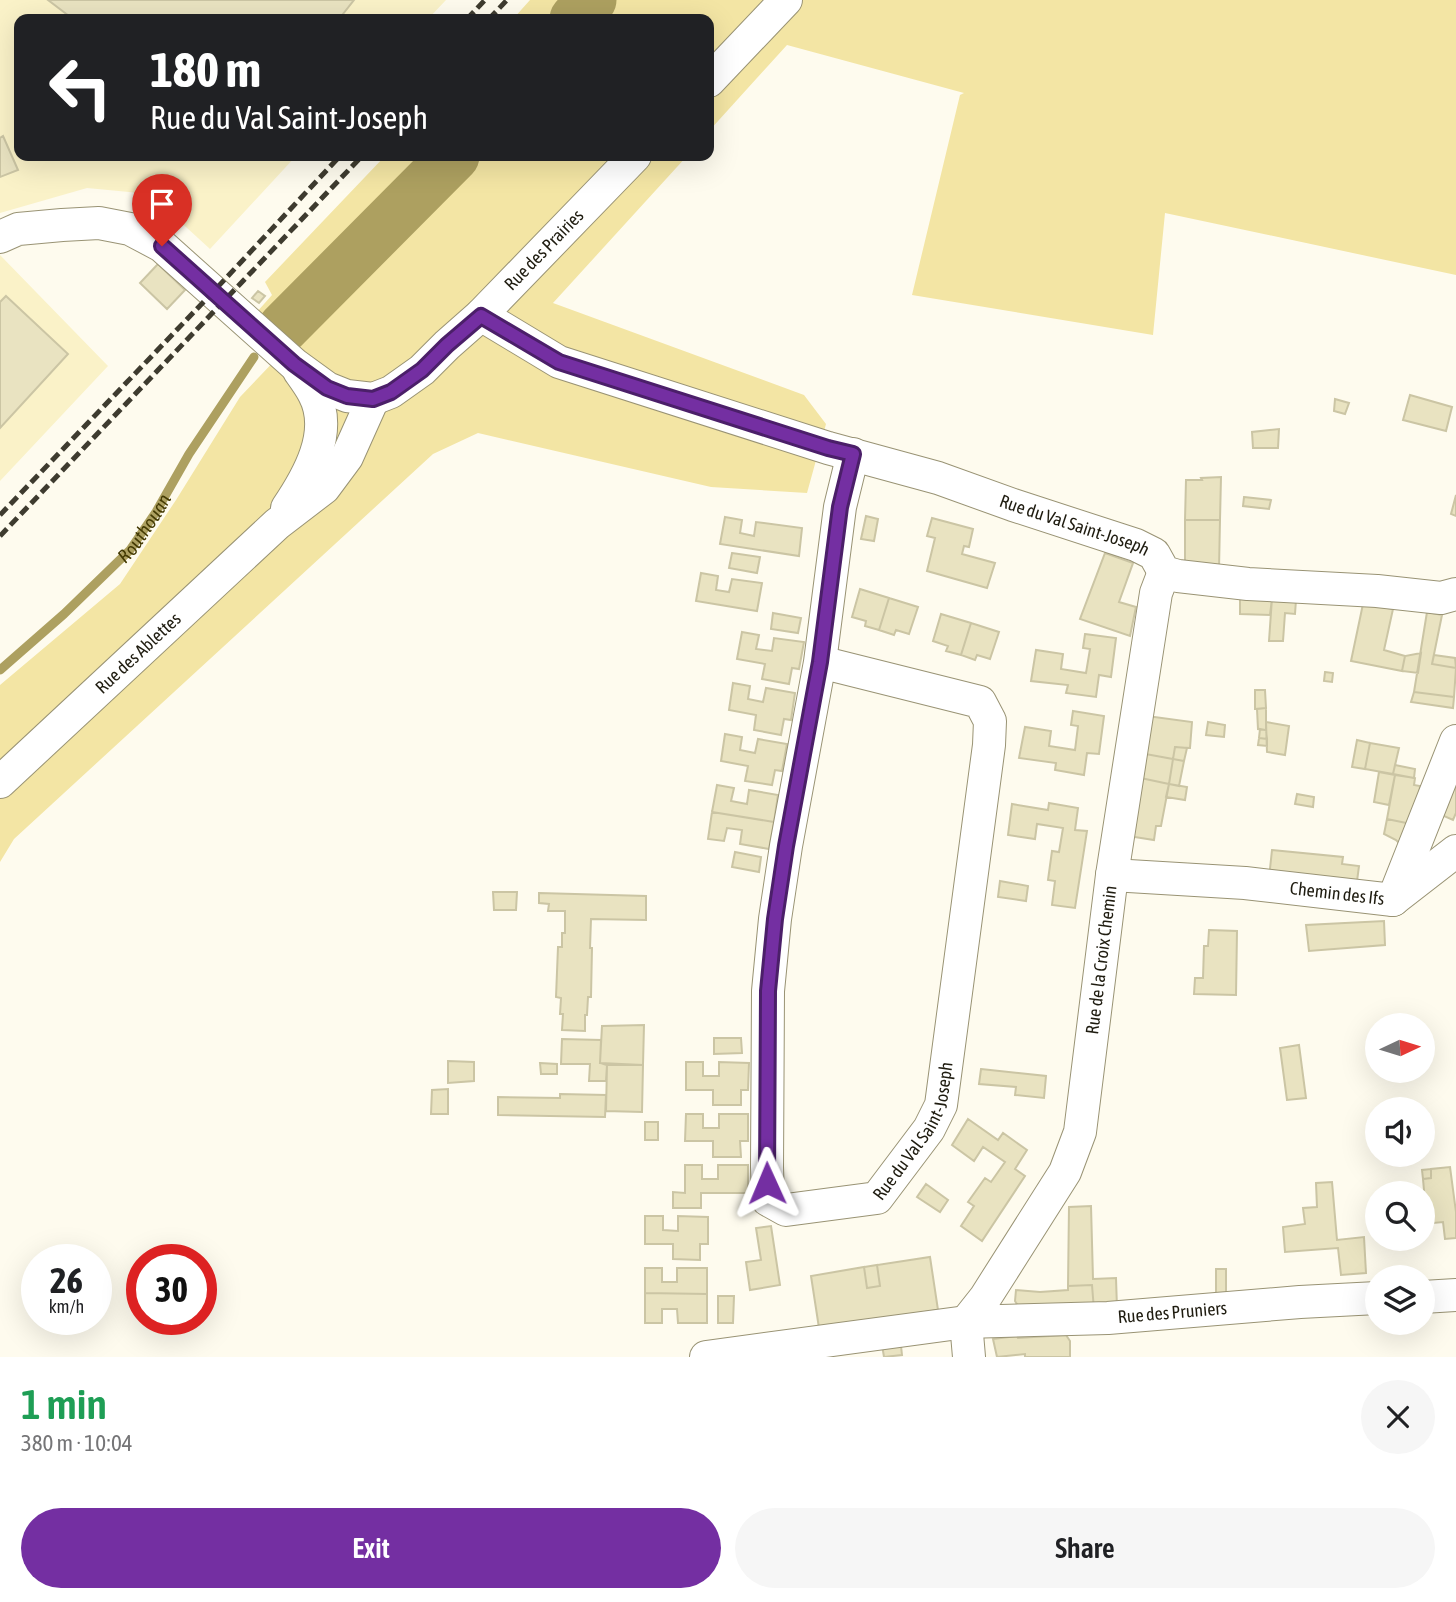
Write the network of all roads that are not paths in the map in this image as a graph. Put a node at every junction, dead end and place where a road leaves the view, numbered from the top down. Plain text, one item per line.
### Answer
1 (786, 0) edge
2 (714, 76) edge
3 (630, 161) edge
4 (0, 237) edge
5 (481, 316) junction
6 (294, 364) junction
7 (373, 399) junction
8 (853, 454) junction
9 (277, 524) junction
10 (1164, 572) junction
11 (1456, 594) edge
12 (820, 662) junction
13 (1456, 741) edge
14 (0, 782) edge
15 (1456, 851) edge
16 (1112, 875) junction
17 (1393, 900) junction
18 (1456, 1295) edge
19 (1435, 1296) edge
20 (1365, 1299) edge
21 (966, 1322) junction
22 (706, 1357) edge
23 (969, 1357) edge

1 - 2 street
3 - 5 street, Rue des Prairies
4 - 6 street
5 - 7 street, Rue des Prairies
5 - 8 street, Rue du Val Saint-Joseph
6 - 7 street
6 - 9 street, Rue des Ablettes
7 - 9 street, Rue des Ablettes
8 - 10 street, Rue du Val Saint-Joseph
8 - 12 street, Rue du Val Saint-Joseph
9 - 14 street, Rue des Ablettes
10 - 11 street, Rue du Val Saint-Joseph
10 - 16 street, Rue de la Croix Chemin
12 - 12 street, Rue du Val Saint-Joseph
13 - 17 street, Chemin des Ifs
15 - 17 street
16 - 17 street, Chemin des Ifs
16 - 21 street, Rue de la Croix Chemin
18 - 19 street
20 - 21 street, Rue des Pruniers
21 - 22 street, Rue des Pruniers
21 - 23 street

